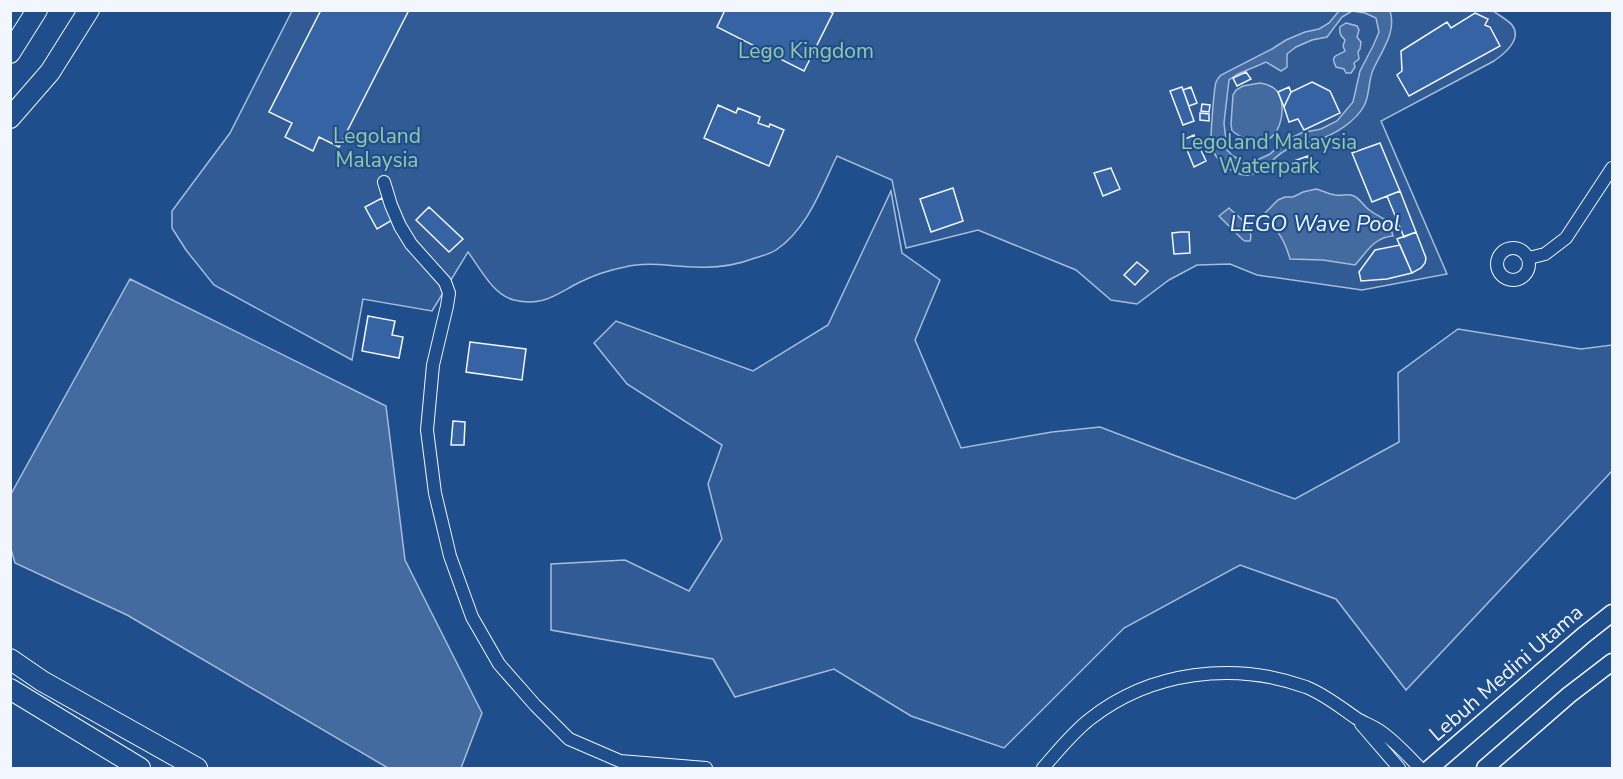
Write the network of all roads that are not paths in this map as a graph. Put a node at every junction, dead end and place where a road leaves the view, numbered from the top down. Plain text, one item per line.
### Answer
1 (37, 10) edge
2 (89, 10) edge
3 (10, 53) edge
4 (10, 118) edge
5 (1612, 168) edge
6 (384, 182) dead end
7 (1529, 258) dead end
8 (1612, 613) edge
9 (10, 659) edge
10 (1612, 662) edge
11 (10, 689) edge
12 (1357, 718) junction
13 (140, 768) edge
14 (198, 768) edge
15 (705, 768) edge
16 (1043, 768) edge
17 (1398, 768) edge
18 (1420, 768) edge
19 (1430, 768) edge
20 (1485, 768) edge

1 - 3 highway
2 - 4 highway
5 - 7 street
6 - 15 street
8 - 19 main road, Lebuh Medini Utama
9 - 14 highway
10 - 20 main road
11 - 13 highway
12 - 16 street
12 - 17 street
12 - 18 street

